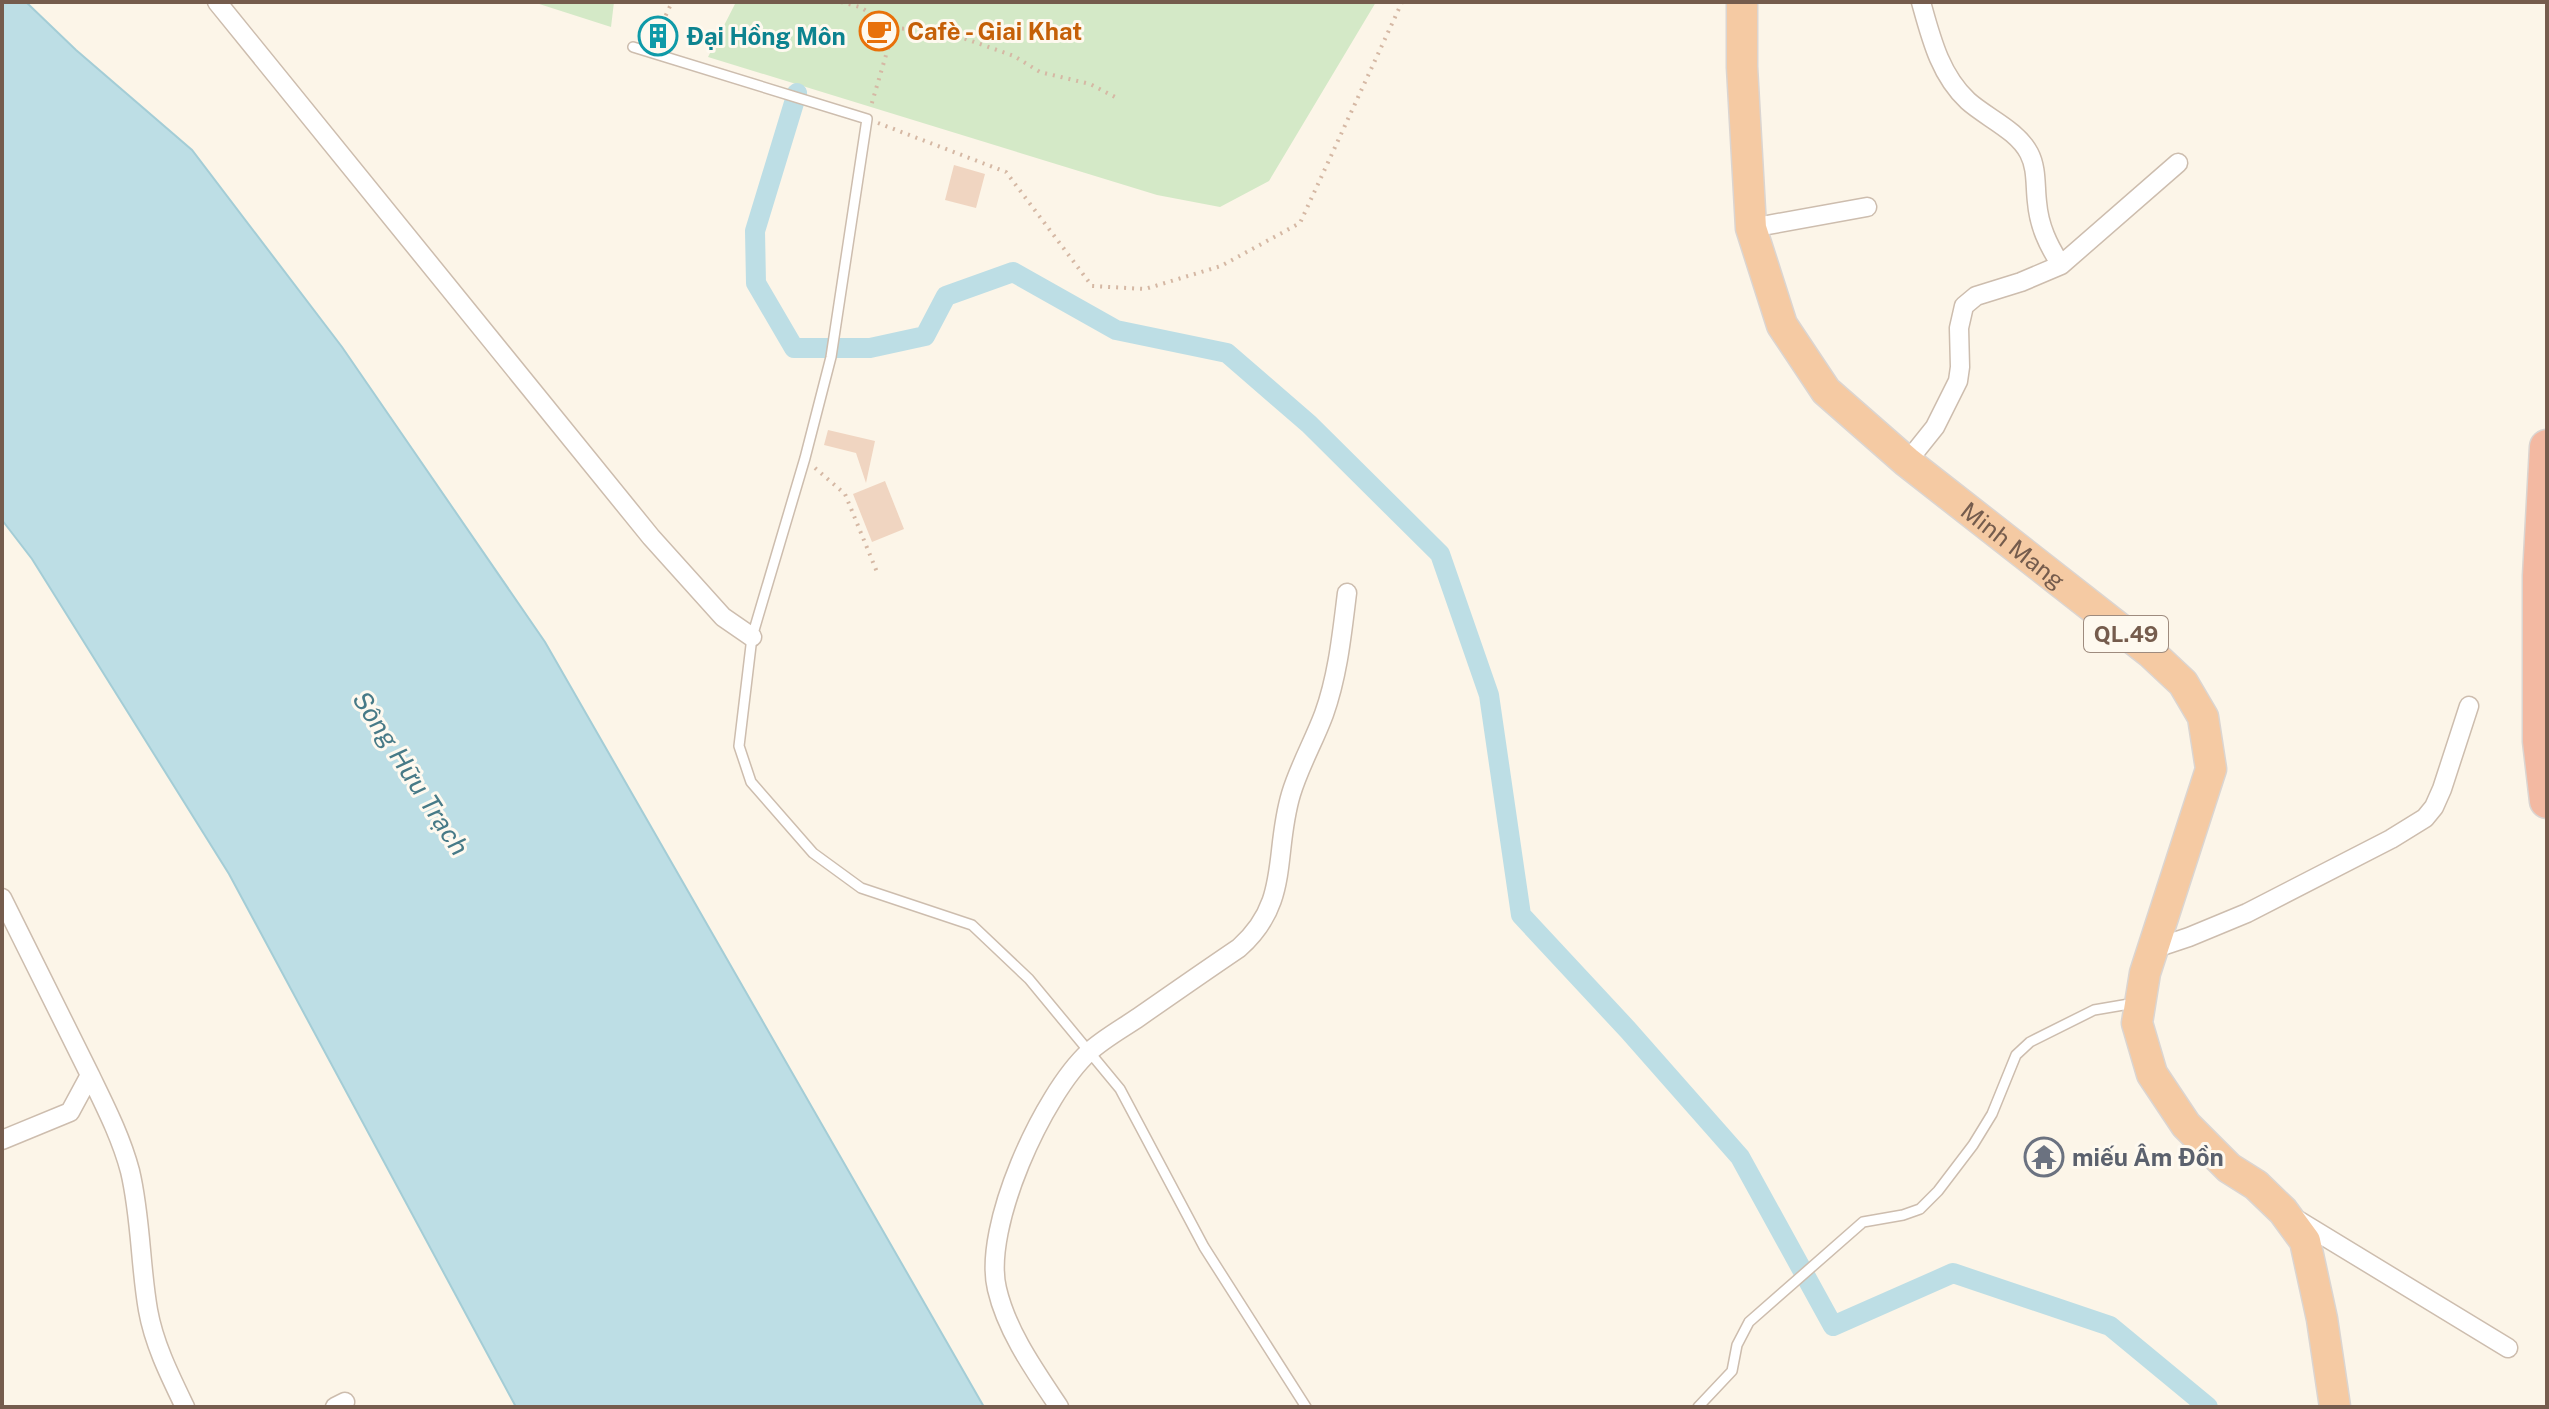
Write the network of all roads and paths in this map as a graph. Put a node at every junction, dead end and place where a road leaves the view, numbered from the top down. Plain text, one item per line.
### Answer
1 (217, 2) edge
2 (672, 2) edge
3 (841, 2) edge
4 (1402, 2) edge
5 (1742, 2) edge
6 (1921, 2) edge
7 (894, 28) junction
8 (659, 30) dead end
9 (633, 47) dead end
10 (1115, 97) dead end
11 (867, 119) junction
12 (2178, 163) dead end
13 (1867, 207) dead end
14 (1751, 228) junction
15 (2061, 265) junction
16 (2547, 447) edge
17 (805, 458) junction
18 (1907, 462) junction
19 (877, 572) dead end
20 (1347, 593) dead end
21 (752, 637) junction
22 (2469, 706) dead end
23 (2547, 801) edge
24 (2, 898) edge
25 (2153, 949) junction
26 (2139, 1002) junction
27 (1089, 1052) junction
28 (90, 1075) junction
29 (2, 1140) edge
30 (2283, 1211) junction
31 (2508, 1348) dead end
32 (185, 1407) edge
33 (1059, 1407) edge
34 (1306, 1407) edge
35 (1698, 1407) edge
36 (2335, 1407) edge

1 - 21 street
2 - 8 path
3 - 7 path
4 - 11 path
5 - 14 highway, Minh Mang / QL.49
6 - 15 street
7 - 10 path
7 - 11 path
9 - 11 lane
11 - 17 lane
12 - 15 street
13 - 14 street
14 - 18 highway, Minh Mang / QL.49
15 - 18 street
16 - 23 highway
17 - 19 path
17 - 21 lane
18 - 25 highway, Minh Mang / QL.49
20 - 27 street
21 - 27 lane
22 - 25 street
24 - 28 street
25 - 26 highway, Minh Mang / QL.49
26 - 30 highway, Minh Mang / QL.49
26 - 35 lane
27 - 33 street
27 - 34 lane
28 - 29 street
28 - 32 street
30 - 31 street
30 - 36 highway, Minh Mang / QL.49

